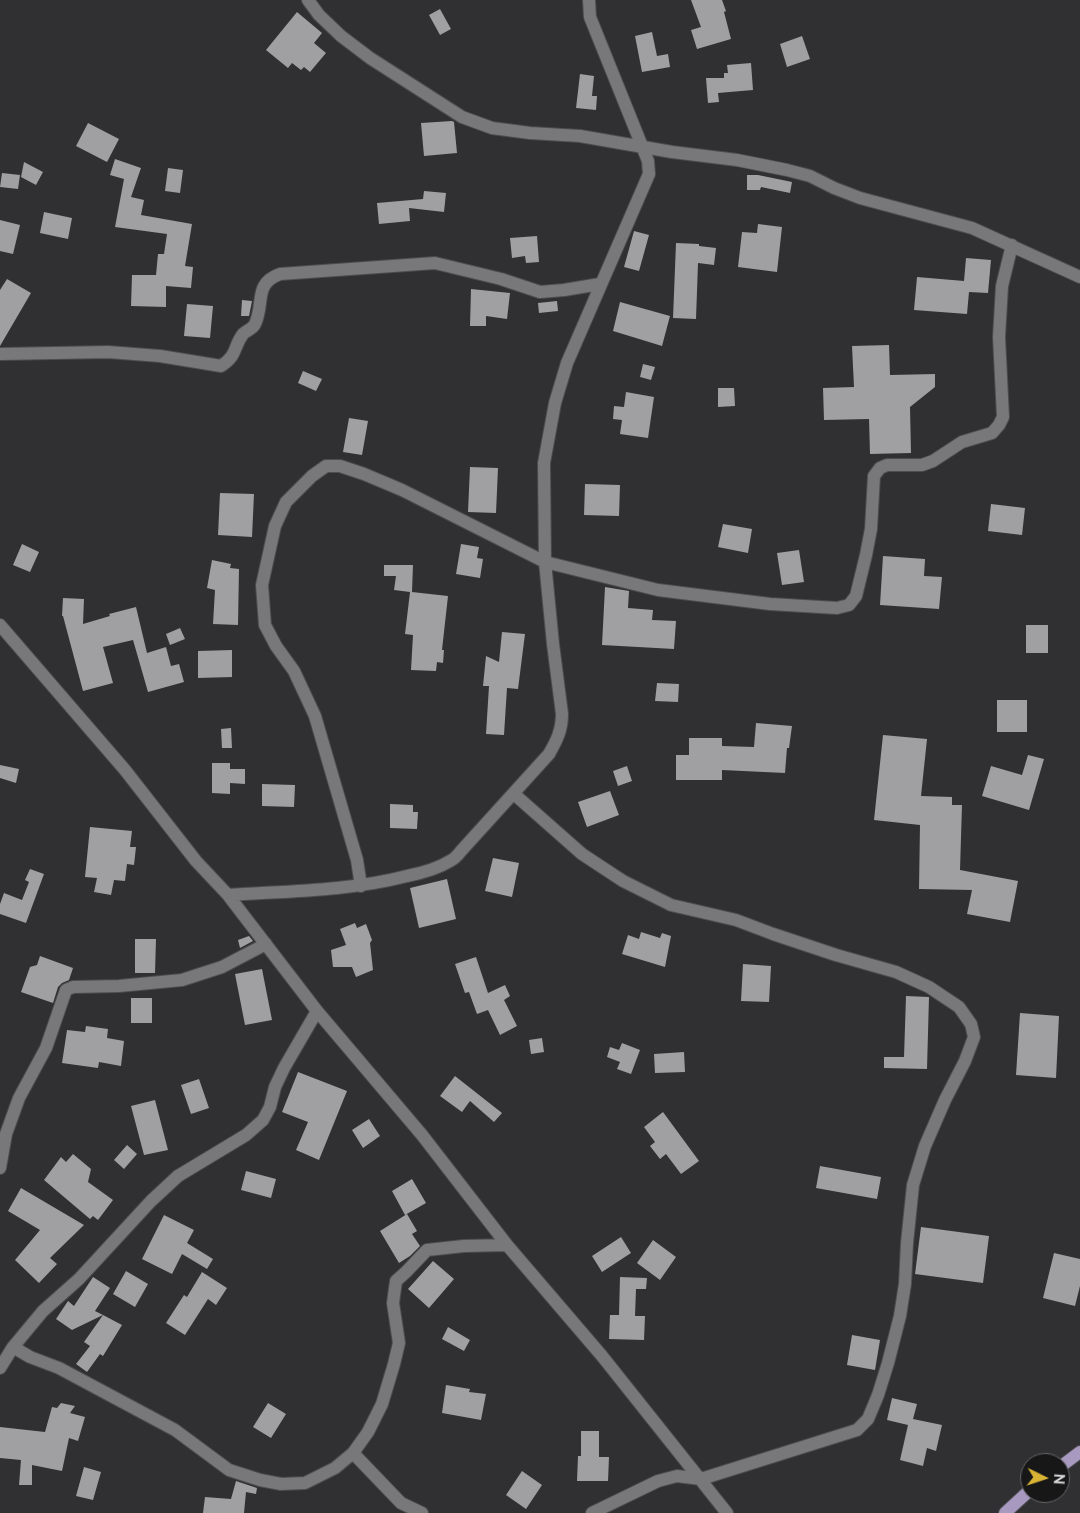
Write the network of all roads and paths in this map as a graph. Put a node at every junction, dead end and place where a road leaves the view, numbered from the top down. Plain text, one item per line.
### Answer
1 (308, 0) edge
2 (589, 0) edge
3 (642, 146) junction
4 (1012, 245) junction
5 (1080, 277) edge
6 (600, 284) junction
7 (0, 354) edge
8 (546, 562) junction
9 (0, 625) edge
10 (514, 794) junction
11 (361, 886) junction
12 (228, 895) junction
13 (266, 944) junction
14 (317, 1011) junction
15 (0, 1168) edge
16 (506, 1245) junction
17 (13, 1347) junction
18 (0, 1368) edge
19 (353, 1453) junction
20 (702, 1480) junction
21 (1020, 1499) edge
22 (422, 1513) edge
23 (592, 1513) edge
24 (727, 1513) edge
25 (1005, 1513) edge

1 - 3 street
2 - 3 street
3 - 4 street
3 - 6 street
4 - 5 street
4 - 8 street
6 - 7 street
6 - 8 street
8 - 10 street
8 - 11 street
9 - 12 street
10 - 11 street
10 - 20 street
11 - 12 street
12 - 13 street
13 - 14 street
13 - 15 street
14 - 16 street
14 - 17 street
16 - 19 street
16 - 20 street
17 - 18 street
17 - 19 street
19 - 22 street
20 - 23 street
20 - 24 street
21 - 25 main road

